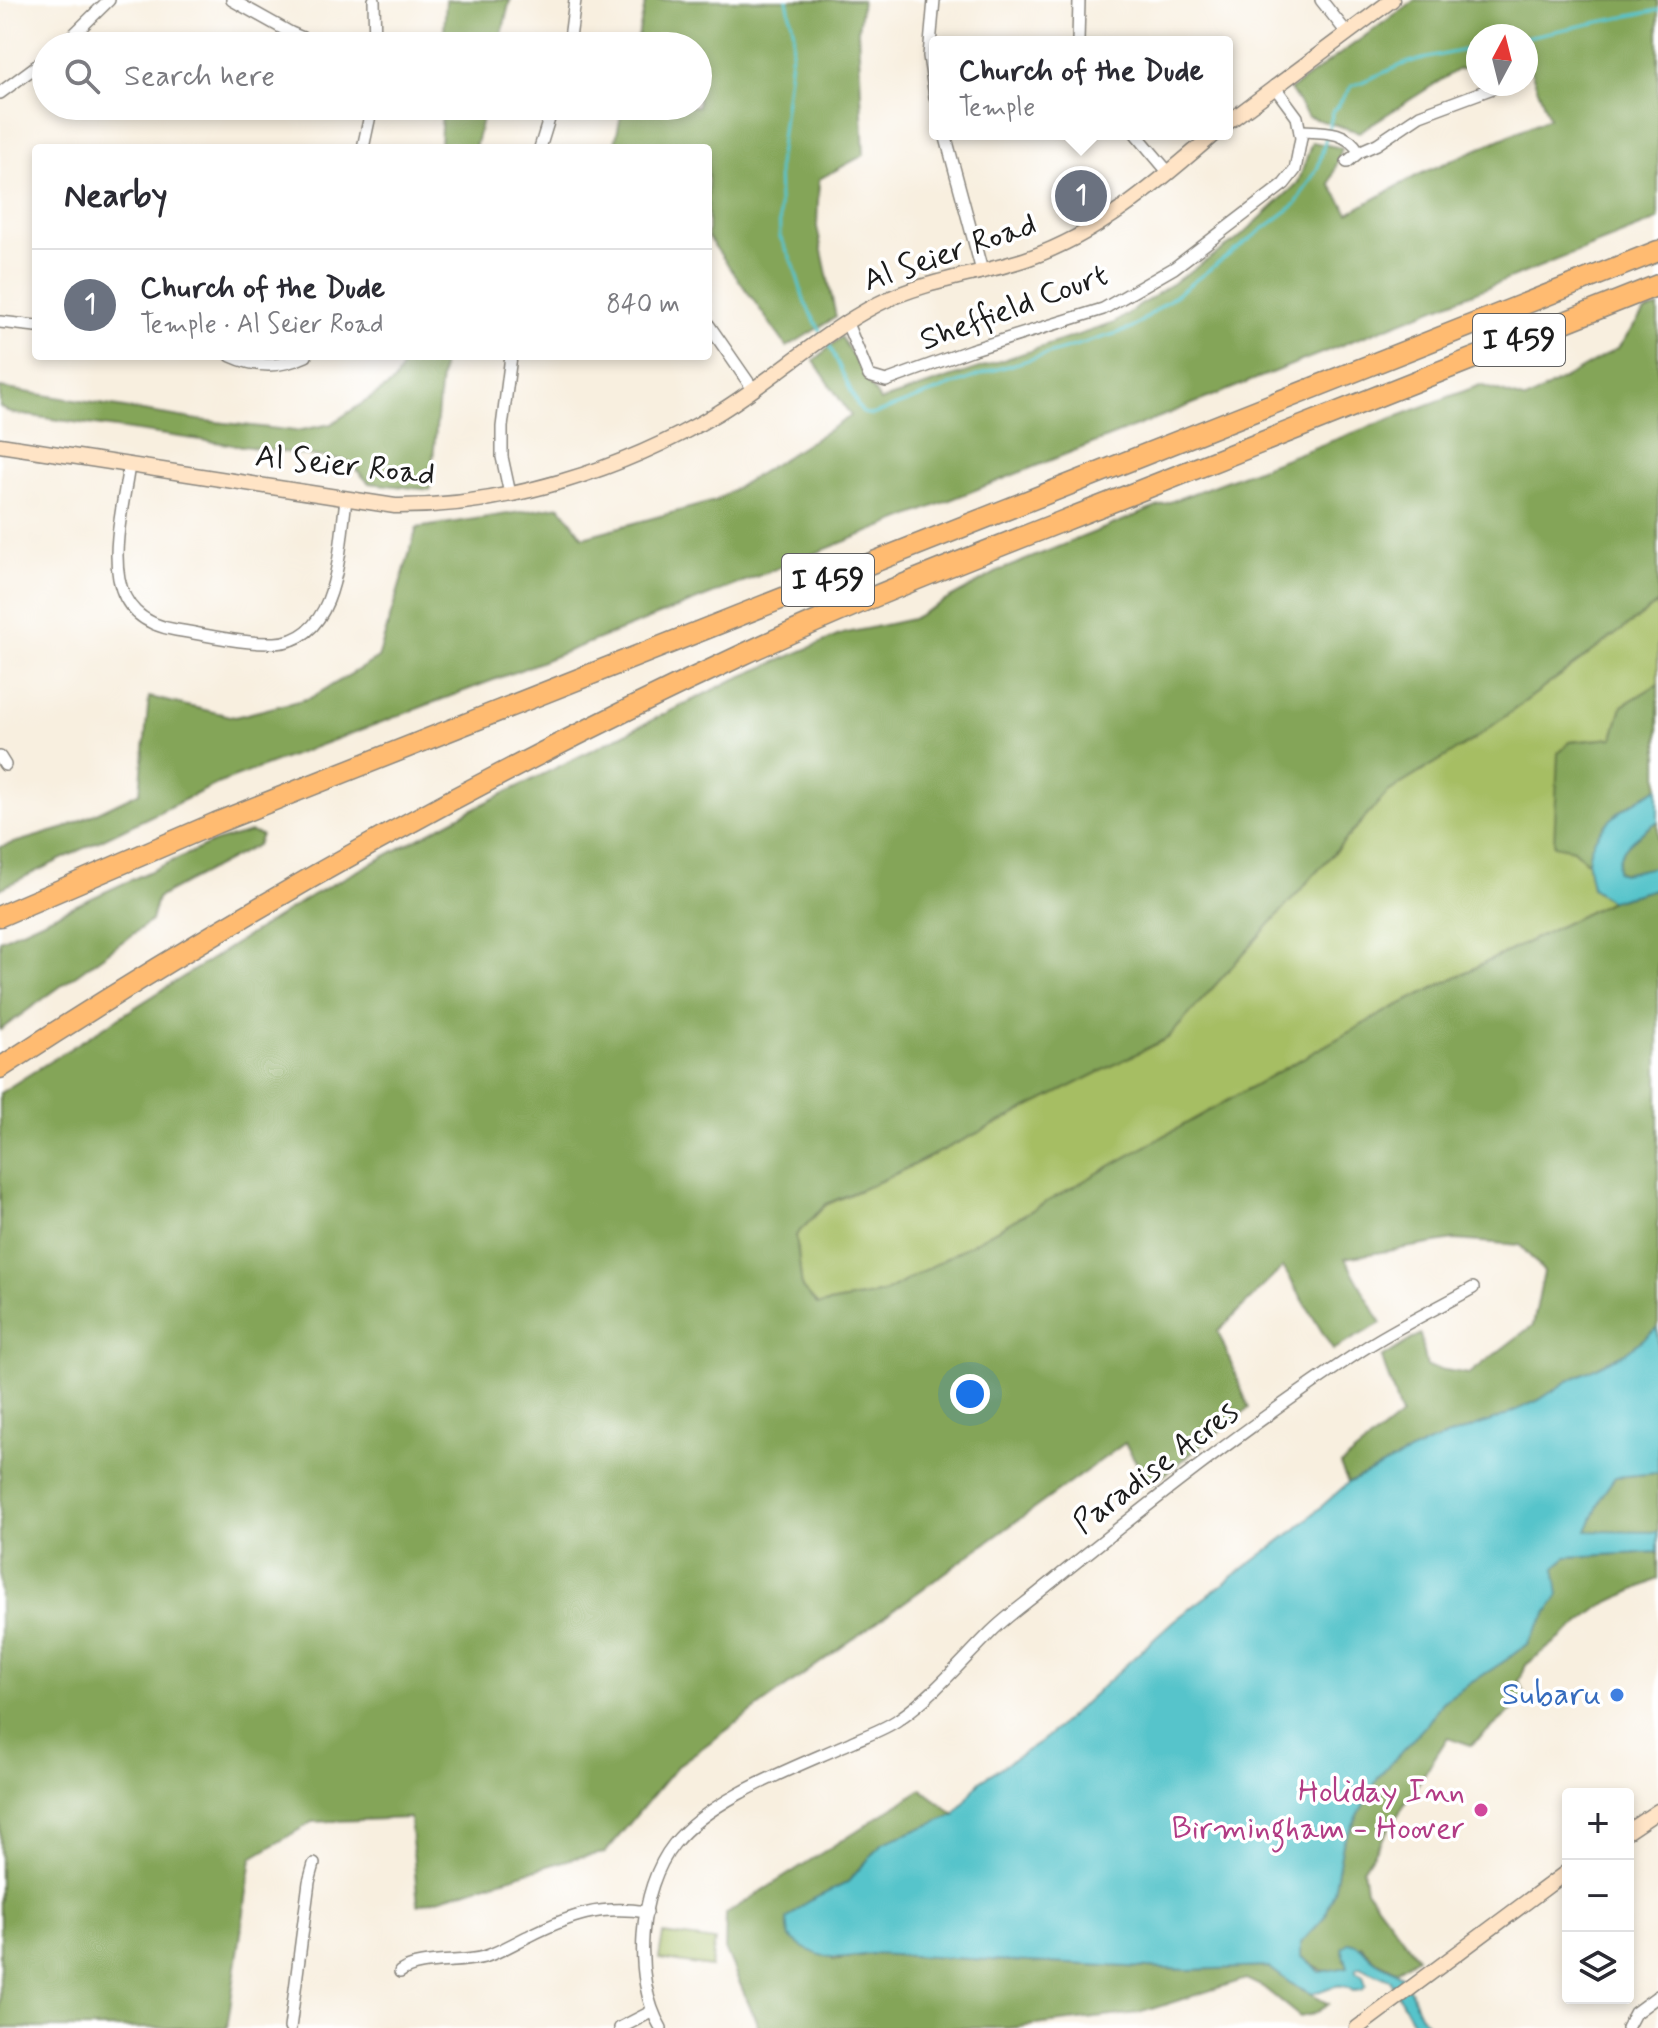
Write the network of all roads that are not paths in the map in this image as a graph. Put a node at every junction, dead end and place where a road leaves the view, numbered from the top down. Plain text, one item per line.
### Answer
1 (109, 0) edge
2 (232, 0) edge
3 (374, 0) edge
4 (575, 0) edge
5 (934, 0) edge
6 (1079, 0) edge
7 (1321, 0) edge
8 (1392, 0) edge
9 (76, 32) edge
10 (290, 32) edge
11 (375, 32) edge
12 (571, 32) edge
13 (1347, 33) junction
14 (931, 36) edge
15 (1078, 36) edge
16 (32, 69) edge
17 (1274, 86) junction
18 (0, 93) edge
19 (1471, 96) edge
20 (1233, 118) edge
21 (369, 120) edge
22 (549, 120) edge
23 (1300, 131) junction
24 (947, 140) edge
25 (1141, 140) edge
26 (1207, 140) edge
27 (364, 144) edge
28 (541, 144) edge
29 (1359, 152) junction
30 (1347, 162) dead end
31 (1169, 173) junction
32 (1658, 251) edge
33 (982, 271) junction
34 (1658, 285) edge
35 (846, 321) junction
36 (0, 322) edge
37 (32, 326) edge
38 (712, 330) edge
39 (240, 360) edge
40 (298, 360) edge
41 (510, 360) edge
42 (753, 389) junction
43 (0, 445) edge
44 (129, 465) junction
45 (510, 494) junction
46 (346, 500) junction
47 (0, 916) edge
48 (0, 1068) edge
49 (1473, 1288) dead end
50 (1658, 1811) edge
51 (1634, 1827) edge
52 (314, 1864) dead end
53 (1562, 1876) edge
54 (647, 1912) junction
55 (400, 1972) dead end
56 (1658, 1996) edge
57 (651, 2012) junction
58 (1358, 2027) edge
59 (290, 2028) edge
60 (620, 2028) edge
61 (661, 2028) edge
62 (1627, 2028) edge

1 - 9 street
2 - 10 street
3 - 11 street
4 - 12 street
5 - 14 street
6 - 15 street
7 - 13 street
8 - 13 street
13 - 17 street
16 - 18 street
17 - 20 street
17 - 23 street
19 - 29 street
21 - 27 street
22 - 28 street
23 - 29 street
23 - 35 street, Sheffield Court
24 - 33 street
25 - 31 street
26 - 31 street, Al Seier Road
29 - 30 street
31 - 33 street, Al Seier Road
32 - 47 highway, I 459
33 - 35 street, Al Seier Road
34 - 48 highway, I 459
35 - 42 street, Al Seier Road
36 - 37 street
38 - 42 street
39 - 40 street
41 - 45 street
42 - 45 street, Al Seier Road
43 - 44 street, Al Seier Road
44 - 46 street, Al Seier Road
44 - 46 street
45 - 46 street, Al Seier Road
49 - 54 street, Paradise Acres
50 - 51 street
52 - 59 street
53 - 58 street
54 - 55 street
54 - 57 street, Paradise Acres
56 - 62 street
57 - 60 street
57 - 61 street

